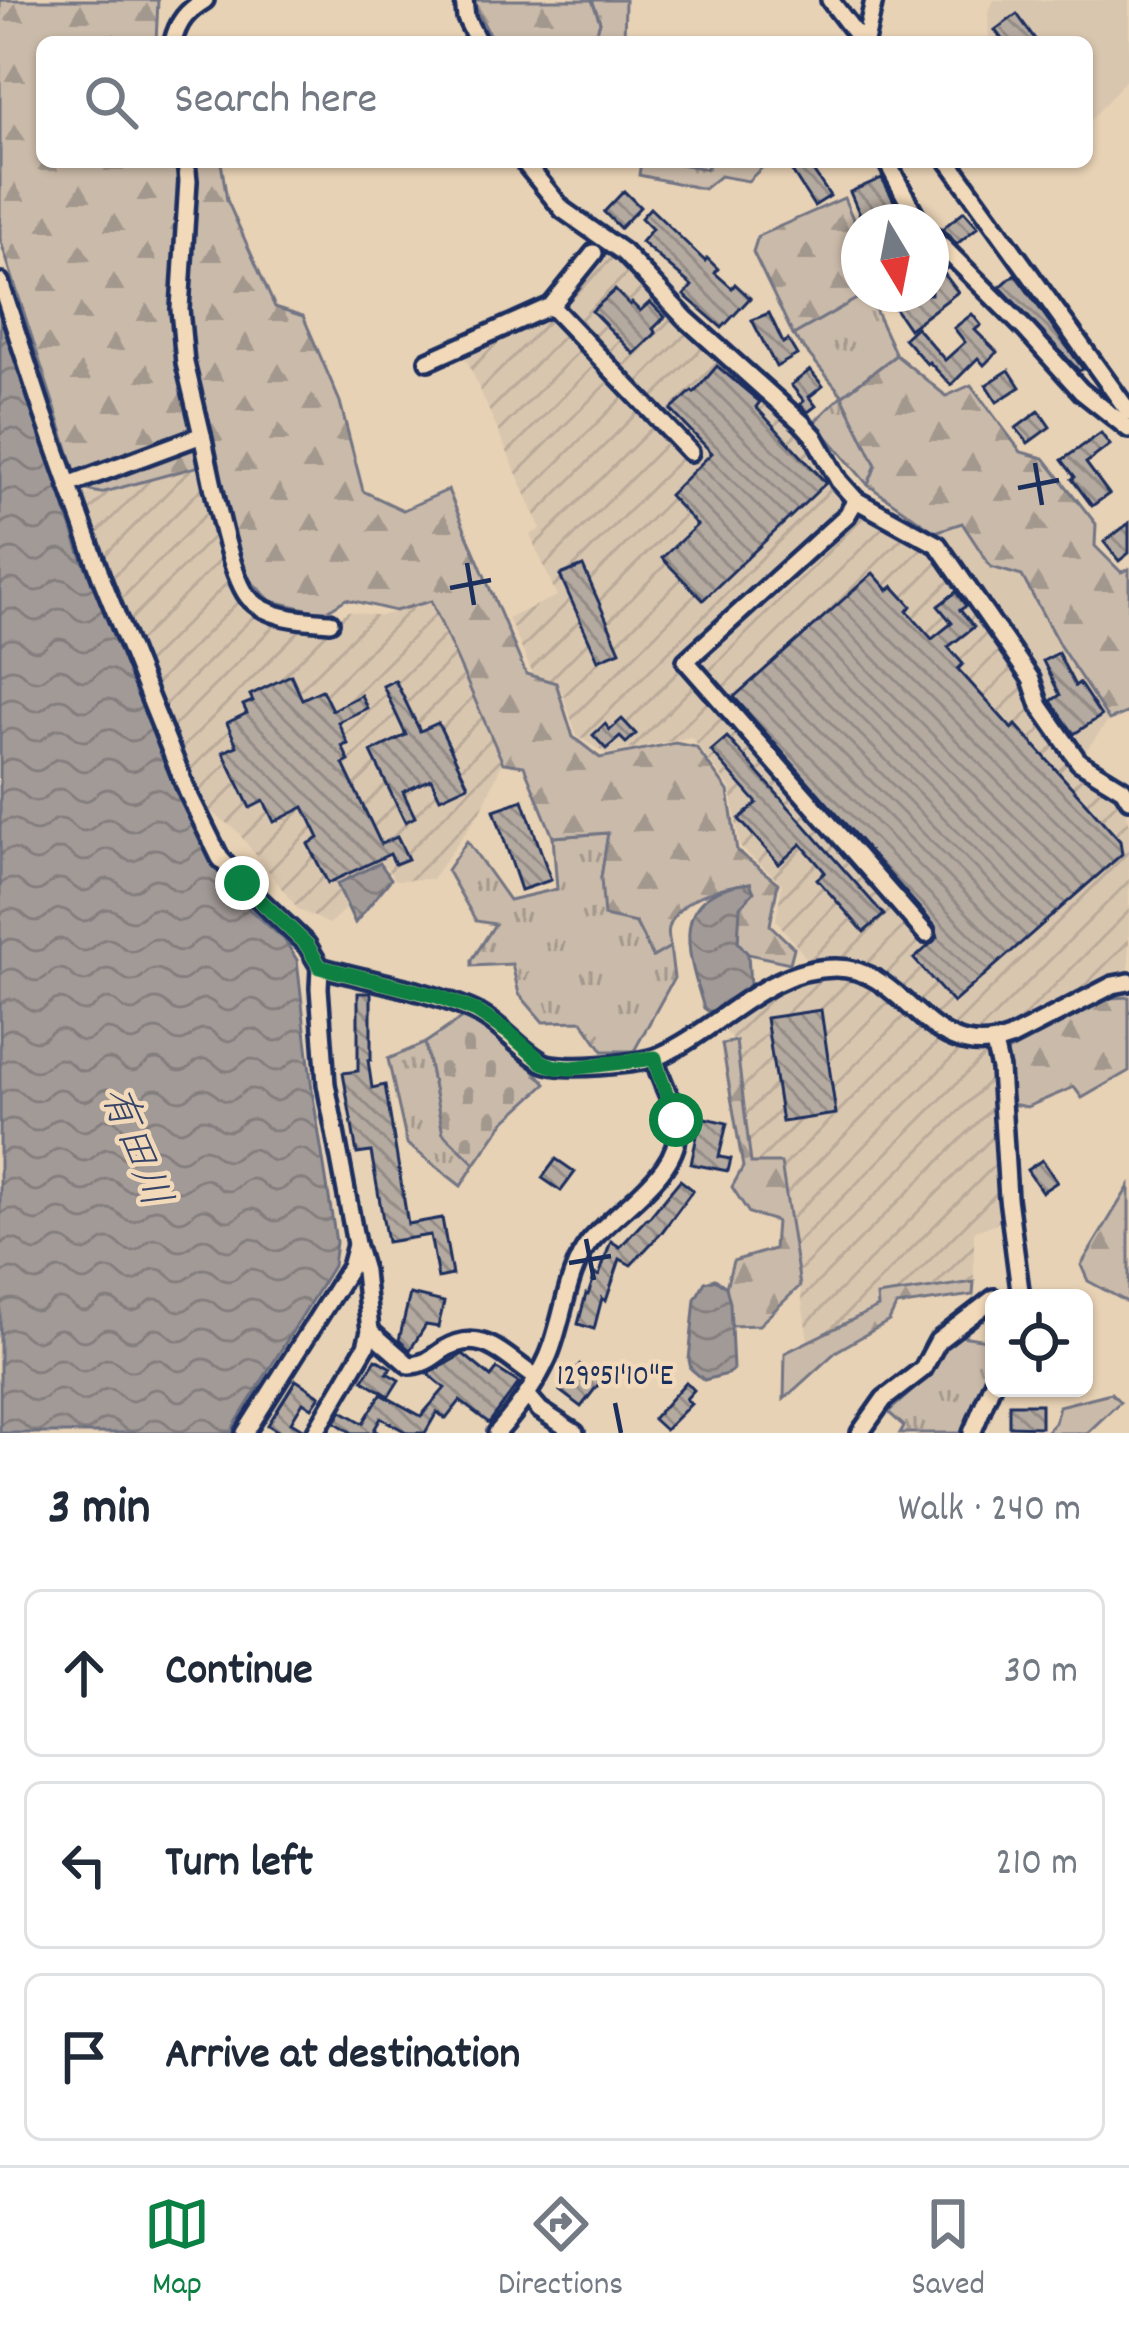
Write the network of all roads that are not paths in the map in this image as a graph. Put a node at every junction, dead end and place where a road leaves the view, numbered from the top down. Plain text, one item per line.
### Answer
1 (205, 0) edge
2 (464, 0) edge
3 (830, 0) edge
4 (874, 0) edge
5 (174, 36) edge
6 (475, 36) edge
7 (859, 36) edge
8 (865, 36) edge
9 (187, 168) edge
10 (529, 168) edge
11 (890, 168) edge
12 (953, 168) edge
13 (909, 204) edge
14 (594, 253) dead end
15 (949, 253) edge
16 (0, 282) edge
17 (551, 306) junction
18 (428, 361) dead end
19 (1129, 412) edge
20 (1129, 429) edge
21 (202, 435) junction
22 (690, 452) dead end
23 (68, 485) junction
24 (856, 500) junction
25 (330, 622) dead end
26 (1129, 800) edge
27 (926, 934) dead end
28 (320, 967) junction
29 (1129, 982) edge
30 (994, 1044) junction
31 (655, 1058) junction
32 (356, 1244) junction
33 (1020, 1289) edge
34 (985, 1305) edge
35 (370, 1331) junction
36 (535, 1377) junction
37 (529, 1396) junction
38 (987, 1397) edge
39 (245, 1433) edge
40 (315, 1433) edge
41 (497, 1433) edge
42 (574, 1433) edge
43 (860, 1433) edge
44 (972, 1433) edge

1 - 5 street
2 - 6 street
3 - 7 street
4 - 8 street
9 - 21 street
10 - 24 street
11 - 13 street
12 - 19 street
14 - 17 street
15 - 20 street
16 - 23 street
17 - 18 street
17 - 22 street
21 - 23 street
21 - 25 street
23 - 28 street
24 - 26 street
24 - 27 street
28 - 31 street
28 - 32 street
29 - 30 street
30 - 31 street
30 - 33 street
31 - 36 street
32 - 35 street
32 - 39 street
34 - 43 street
35 - 36 street
35 - 40 street
36 - 37 street
37 - 41 street
37 - 42 street
38 - 44 street

